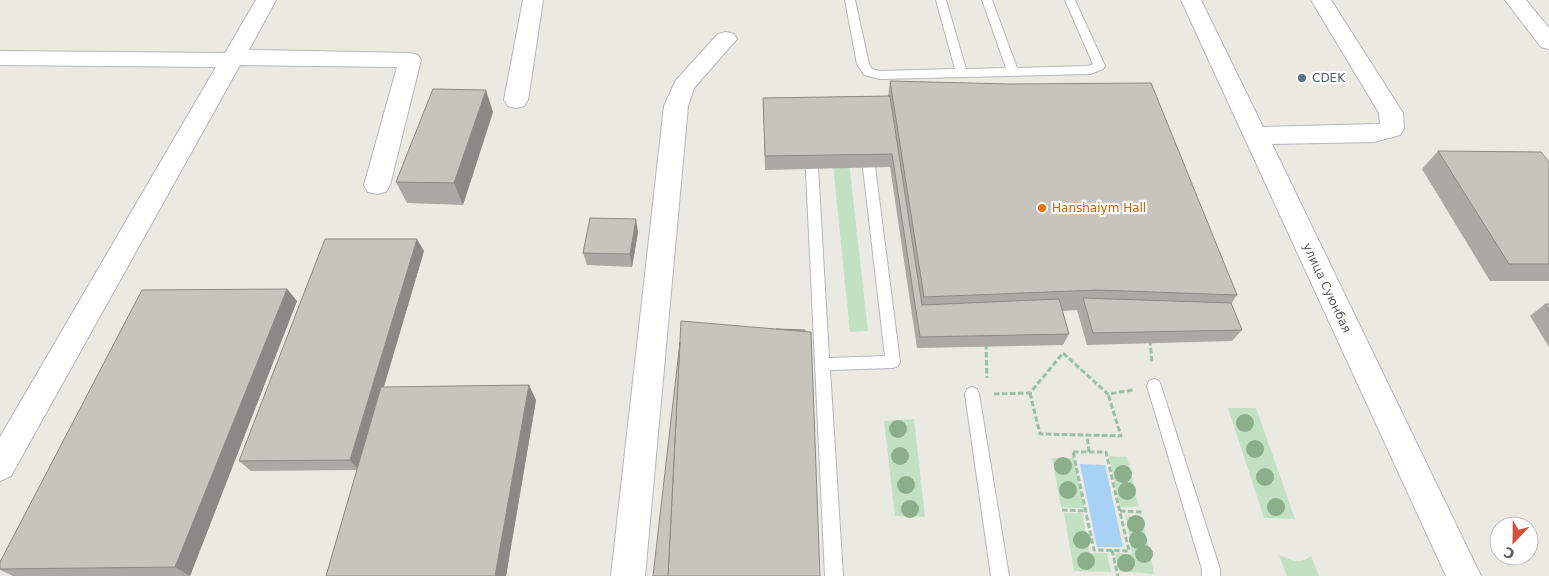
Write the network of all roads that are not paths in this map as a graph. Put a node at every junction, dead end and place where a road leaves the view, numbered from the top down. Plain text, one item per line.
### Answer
1 (266, 0) edge
2 (533, 0) edge
3 (850, 0) edge
4 (941, 0) edge
5 (987, 0) edge
6 (1070, 0) edge
7 (1191, 0) edge
8 (1321, 0) edge
9 (1515, 0) edge
10 (726, 39) dead end
11 (1549, 42) edge
12 (0, 58) edge
13 (231, 60) junction
14 (1013, 72) junction
15 (962, 74) junction
16 (516, 100) dead end
17 (1255, 136) junction
18 (811, 140) edge
19 (866, 142) edge
20 (378, 185) dead end
21 (823, 364) junction
22 (1154, 386) road end
23 (972, 394) road end
24 (0, 466) edge
25 (628, 576) edge
26 (834, 576) edge
27 (1000, 576) edge
28 (1211, 576) edge
29 (1464, 576) edge

1 - 13 street
2 - 16 street
3 - 15 lane
4 - 15 lane
5 - 14 lane
6 - 14 lane
7 - 17 street, улица Суюнбая
8 - 17 street
9 - 11 street
10 - 25 street
12 - 13 street
13 - 20 street
13 - 24 street
14 - 15 lane
17 - 29 street, улица Суюнбая
18 - 21 lane
19 - 21 lane
21 - 26 lane
22 - 28 lane
23 - 27 lane

